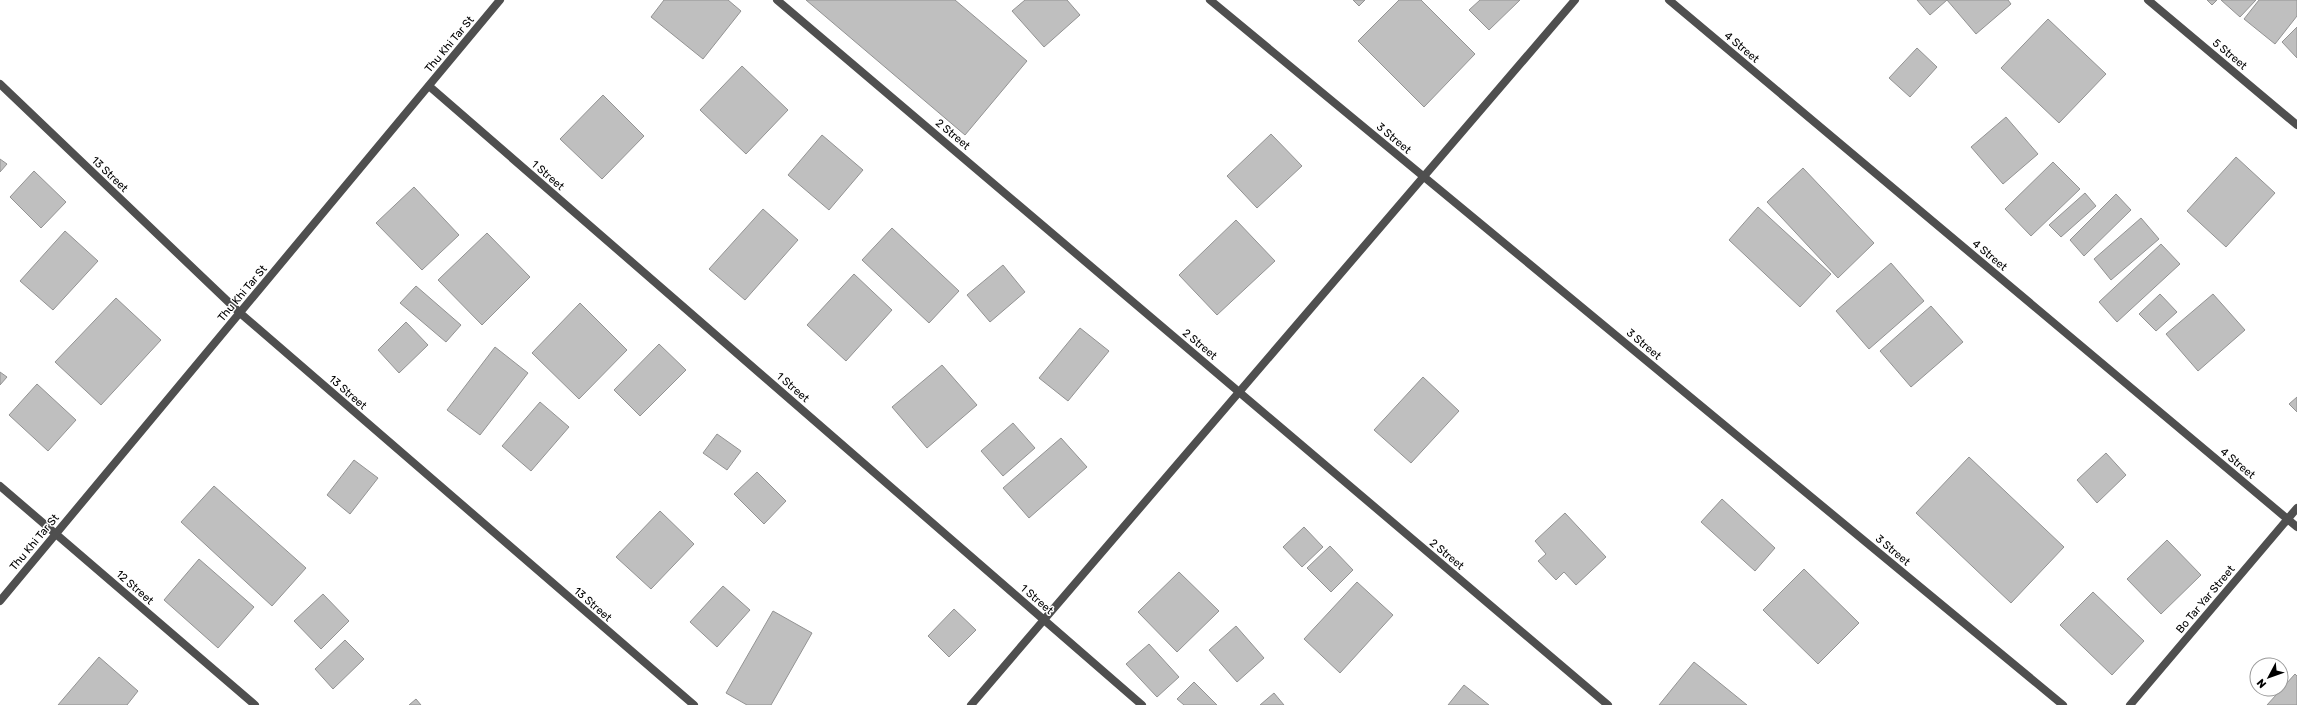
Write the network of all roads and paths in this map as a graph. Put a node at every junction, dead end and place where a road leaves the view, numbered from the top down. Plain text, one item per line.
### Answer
1 (500, 0) edge
2 (777, 0) edge
3 (1210, 0) edge
4 (1575, 0) edge
5 (1669, 0) edge
6 (2148, 0) edge
7 (0, 84) edge
8 (429, 86) junction
9 (2297, 125) edge
10 (1424, 177) junction
11 (240, 313) junction
12 (1239, 392) junction
13 (0, 486) edge
14 (2297, 508) edge
15 (2288, 519) junction
16 (2297, 527) edge
17 (56, 534) junction
18 (0, 601) edge
19 (1044, 620) junction
20 (255, 705) edge
21 (694, 705) edge
22 (971, 705) edge
23 (1142, 705) edge
24 (1608, 705) edge
25 (2063, 705) edge
26 (2130, 705) edge

1 - 8 street, Thu Khi Tar St
2 - 12 street, 2 Street
3 - 10 street, 3 Street
4 - 10 street
5 - 15 street, 4 Street
6 - 9 street, 5 Street
7 - 11 street, 13 Street
8 - 11 street, Thu Khi Tar St
8 - 19 street, 1 Street
10 - 12 street
10 - 25 street, 3 Street
11 - 17 street, Thu Khi Tar St
11 - 21 street, 13 Street
12 - 19 street
12 - 24 street, 2 Street
13 - 17 street, 12 Street
14 - 15 street, Bo Tar Yar Street
15 - 16 street, 4 Street
15 - 26 street, Bo Tar Yar Street
17 - 18 street, Thu Khi Tar St
17 - 20 street, 12 Street
19 - 22 street
19 - 23 street, 1 Street

